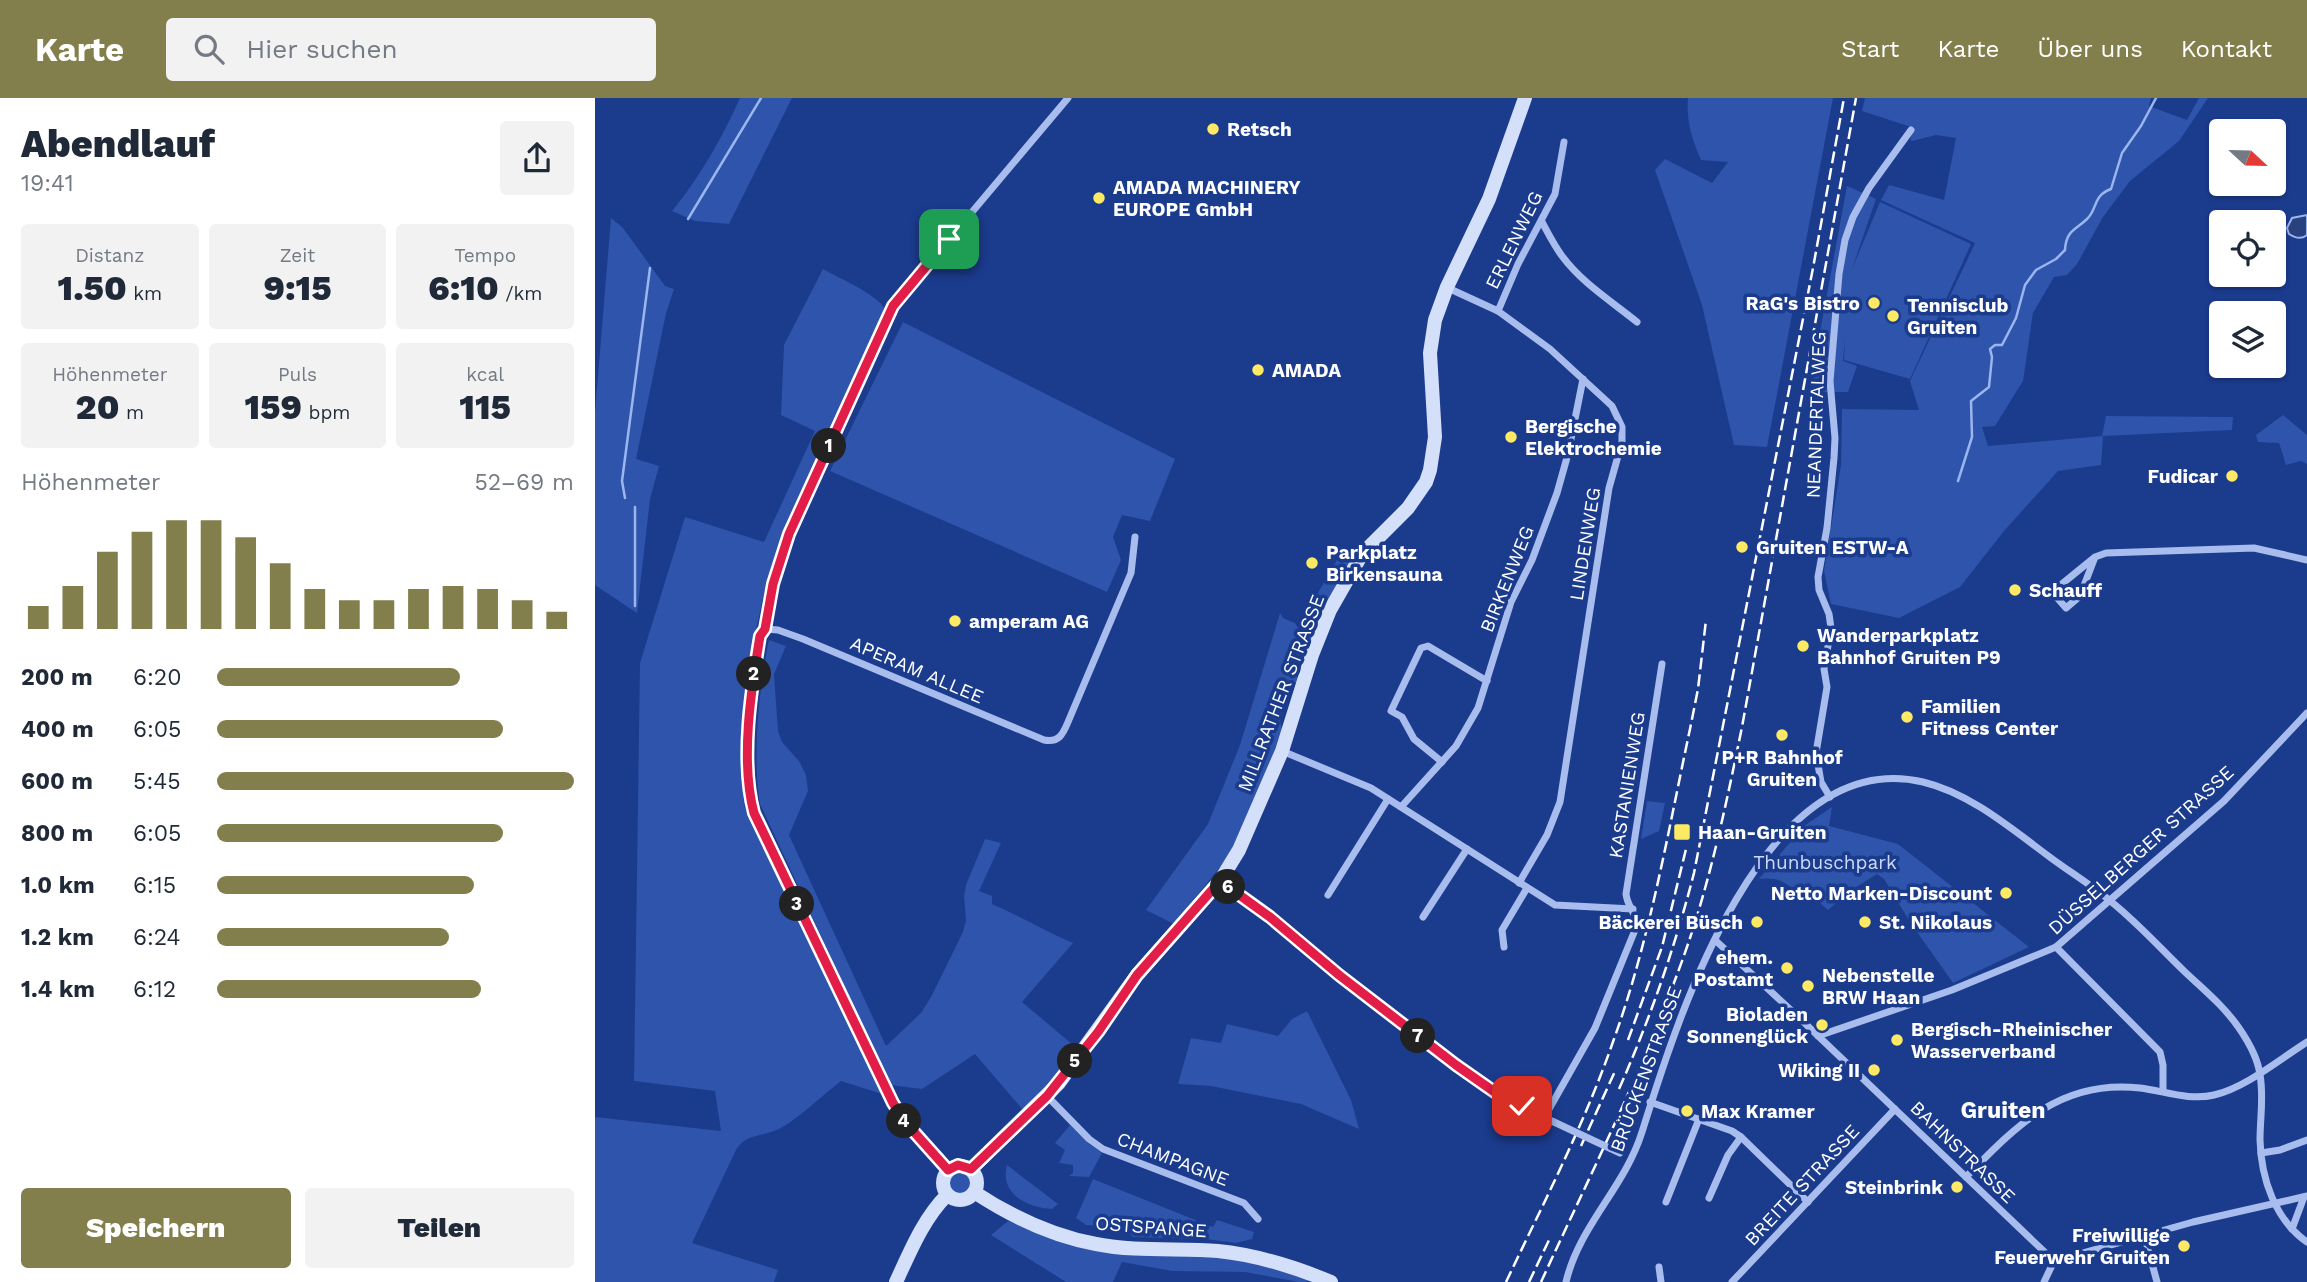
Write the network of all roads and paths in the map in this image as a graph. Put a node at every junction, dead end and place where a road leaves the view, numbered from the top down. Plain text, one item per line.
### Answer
1 (1068, 98) edge
2 (1525, 98) edge
3 (1911, 130) dead end
4 (1564, 142) dead end
5 (1542, 222) junction
6 (1447, 287) junction
7 (1498, 310) junction
8 (1637, 322) dead end
9 (1583, 379) junction
10 (1135, 537) dead end
11 (2095, 557) junction
12 (2307, 560) edge
13 (765, 629) junction
14 (1662, 664) dead end
15 (1487, 681) junction
16 (2307, 713) edge
17 (2300, 721) junction
18 (2307, 728) edge
19 (1282, 751) junction
20 (1442, 762) junction
21 (1830, 797) junction
22 (1388, 799) junction
23 (1401, 807) junction
24 (1467, 849) junction
25 (1220, 881) junction
26 (1519, 883) junction
27 (1527, 888) junction
28 (1328, 895) dead end
29 (2109, 900) junction
30 (1633, 909) junction
31 (1423, 917) dead end
32 (1715, 940) junction
33 (1504, 947) dead end
34 (2056, 947) junction
35 (1818, 1036) junction
36 (2307, 1041) edge
37 (2260, 1072) junction
38 (2163, 1091) junction
39 (1047, 1096) junction
40 (1650, 1102) junction
41 (1895, 1109) junction
42 (1699, 1119) junction
43 (1550, 1120) junction
44 (1741, 1137) junction
45 (2307, 1140) edge
46 (2261, 1153) junction
47 (1631, 1158) junction
48 (971, 1169) junction
49 (948, 1170) junction
50 (1966, 1177) junction
51 (974, 1192) junction
52 (947, 1195) junction
53 (2306, 1197) edge
54 (1709, 1198) dead end
55 (1666, 1202) dead end
56 (1808, 1202) junction
57 (2273, 1203) junction
58 (1258, 1219) dead end
59 (2292, 1229) junction
60 (2144, 1234) junction
61 (2307, 1242) edge
62 (2054, 1261) junction
63 (1659, 1267) dead end
64 (895, 1282) edge
65 (1331, 1282) edge
66 (1566, 1282) edge
67 (1661, 1282) edge
68 (1732, 1282) edge
69 (2044, 1282) edge
70 (2157, 1282) edge

1 - 13 street
2 - 6 main road, MILLRATHER STRASSE
3 - 21 street, NEANDERTALWEG
4 - 5 street, ERLENWEG
5 - 7 street, ERLENWEG
5 - 8 street
6 - 7 street, LINDENWEG
6 - 19 main road, MILLRATHER STRASSE
7 - 9 street, LINDENWEG
9 - 15 street, BIRKENWEG
9 - 26 street, LINDENWEG
10 - 13 street, APERAM ALLEE
11 - 11 street
11 - 12 street
13 - 49 street
14 - 30 street, KASTANIENWEG
15 - 20 street, BIRKENWEG
15 - 20 street
16 - 17 street, DÜSSELBERGER STRASSE
17 - 18 street
17 - 29 street, DÜSSELBERGER STRASSE
19 - 22 street
19 - 25 main road, MILLRATHER STRASSE
20 - 23 street, BIRKENWEG
21 - 29 street, BRÜCKENSTRASSE
21 - 32 street, BRÜCKENSTRASSE
22 - 23 street
22 - 28 street
23 - 24 street
24 - 26 street
24 - 31 street
25 - 39 main road, MILLRATHER STRASSE
25 - 43 street
26 - 27 street
27 - 30 street
27 - 33 street
29 - 34 street, DÜSSELBERGER STRASSE
29 - 37 street, BRÜCKENSTRASSE
30 - 43 street, KASTANIENWEG
32 - 35 street, BAHNSTRASSE
32 - 40 street, BRÜCKENSTRASSE
34 - 35 street, DÜSSELBERGER STRASSE
34 - 38 street
35 - 41 street, BAHNSTRASSE
36 - 37 street
37 - 38 street
37 - 46 street, BRÜCKENSTRASSE
38 - 50 street
39 - 48 main road, MILLRATHER STRASSE
39 - 58 street, CHAMPAGNE
40 - 42 street
40 - 47 street, BRÜCKENSTRASSE
41 - 50 street, BAHNSTRASSE
41 - 56 street, BREITE STRASSE
42 - 44 street
42 - 55 street
43 - 47 street, bridge
44 - 54 street
44 - 56 street
45 - 46 street
46 - 57 street, BRÜCKENSTRASSE
47 - 66 street, BRÜCKENSTRASSE
48 - 49 main road
48 - 51 main road
49 - 52 main road
50 - 62 street, BAHNSTRASSE
51 - 52 main road
51 - 65 main road, OSTSPANGE
52 - 64 main road
53 - 57 street
53 - 59 street
56 - 68 street, BREITE STRASSE
57 - 59 street
57 - 60 street
59 - 61 street
60 - 62 street
60 - 70 street
62 - 69 street
63 - 67 street

